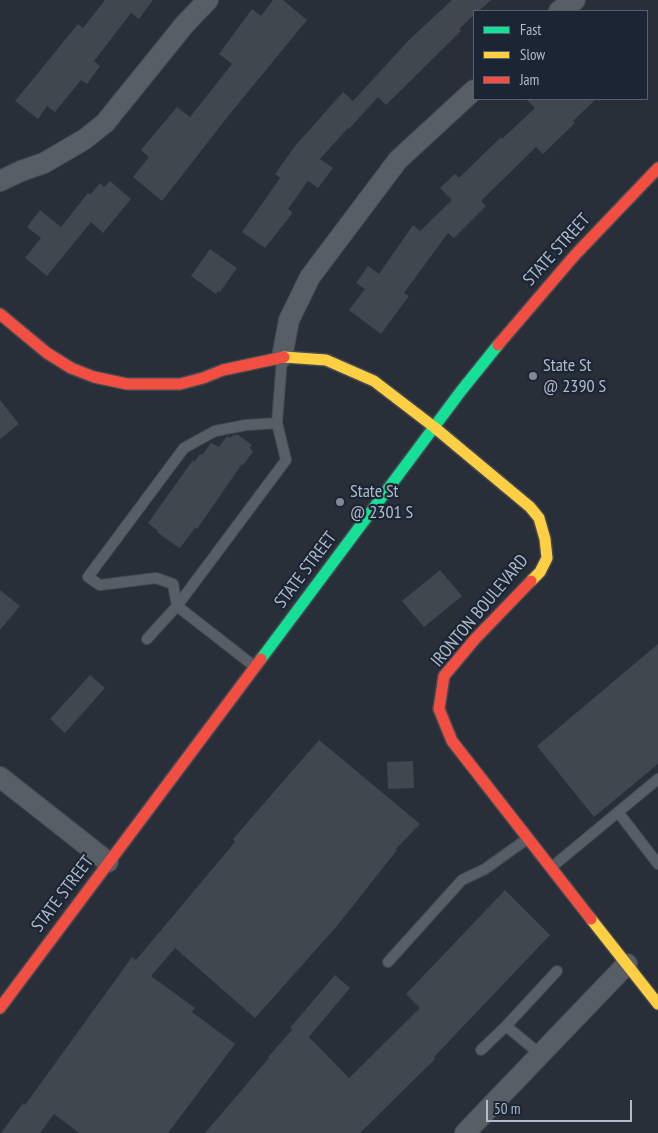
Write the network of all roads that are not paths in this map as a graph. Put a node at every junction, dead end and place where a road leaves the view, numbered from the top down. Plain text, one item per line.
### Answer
1 (208, 0) edge
2 (575, 0) edge
3 (560, 10) edge
4 (473, 91) edge
5 (658, 168) edge
6 (0, 181) edge
7 (0, 314) edge
8 (282, 357) junction
9 (277, 423) junction
10 (434, 427) junction
11 (178, 606) junction
12 (146, 639) dead end
13 (255, 666) junction
14 (0, 777) edge
15 (658, 780) edge
16 (618, 812) junction
17 (528, 838) junction
18 (108, 862) junction
19 (658, 864) edge
20 (551, 868) junction
21 (388, 962) dead end
22 (626, 964) junction
23 (557, 971) dead end
24 (658, 1004) edge
25 (0, 1008) edge
26 (506, 1026) junction
27 (481, 1050) dead end
28 (540, 1054) junction
29 (465, 1133) edge

1 - 6 street
2 - 3 street
4 - 8 street
5 - 10 street, STATE STREET
7 - 8 street, IRONTON BOULEVARD
8 - 9 lane
8 - 10 street, IRONTON BOULEVARD
9 - 11 lane
9 - 11 lane
10 - 13 street, STATE STREET
10 - 17 street, IRONTON BOULEVARD
11 - 12 lane
11 - 13 lane
13 - 18 street, STATE STREET
14 - 18 street
15 - 16 lane
16 - 19 lane
16 - 20 lane
17 - 20 street, IRONTON BOULEVARD
17 - 21 lane
18 - 25 street, STATE STREET
20 - 22 street, IRONTON BOULEVARD
22 - 24 street, IRONTON BOULEVARD
22 - 28 street
23 - 26 lane
26 - 27 lane
26 - 28 lane
28 - 29 street

